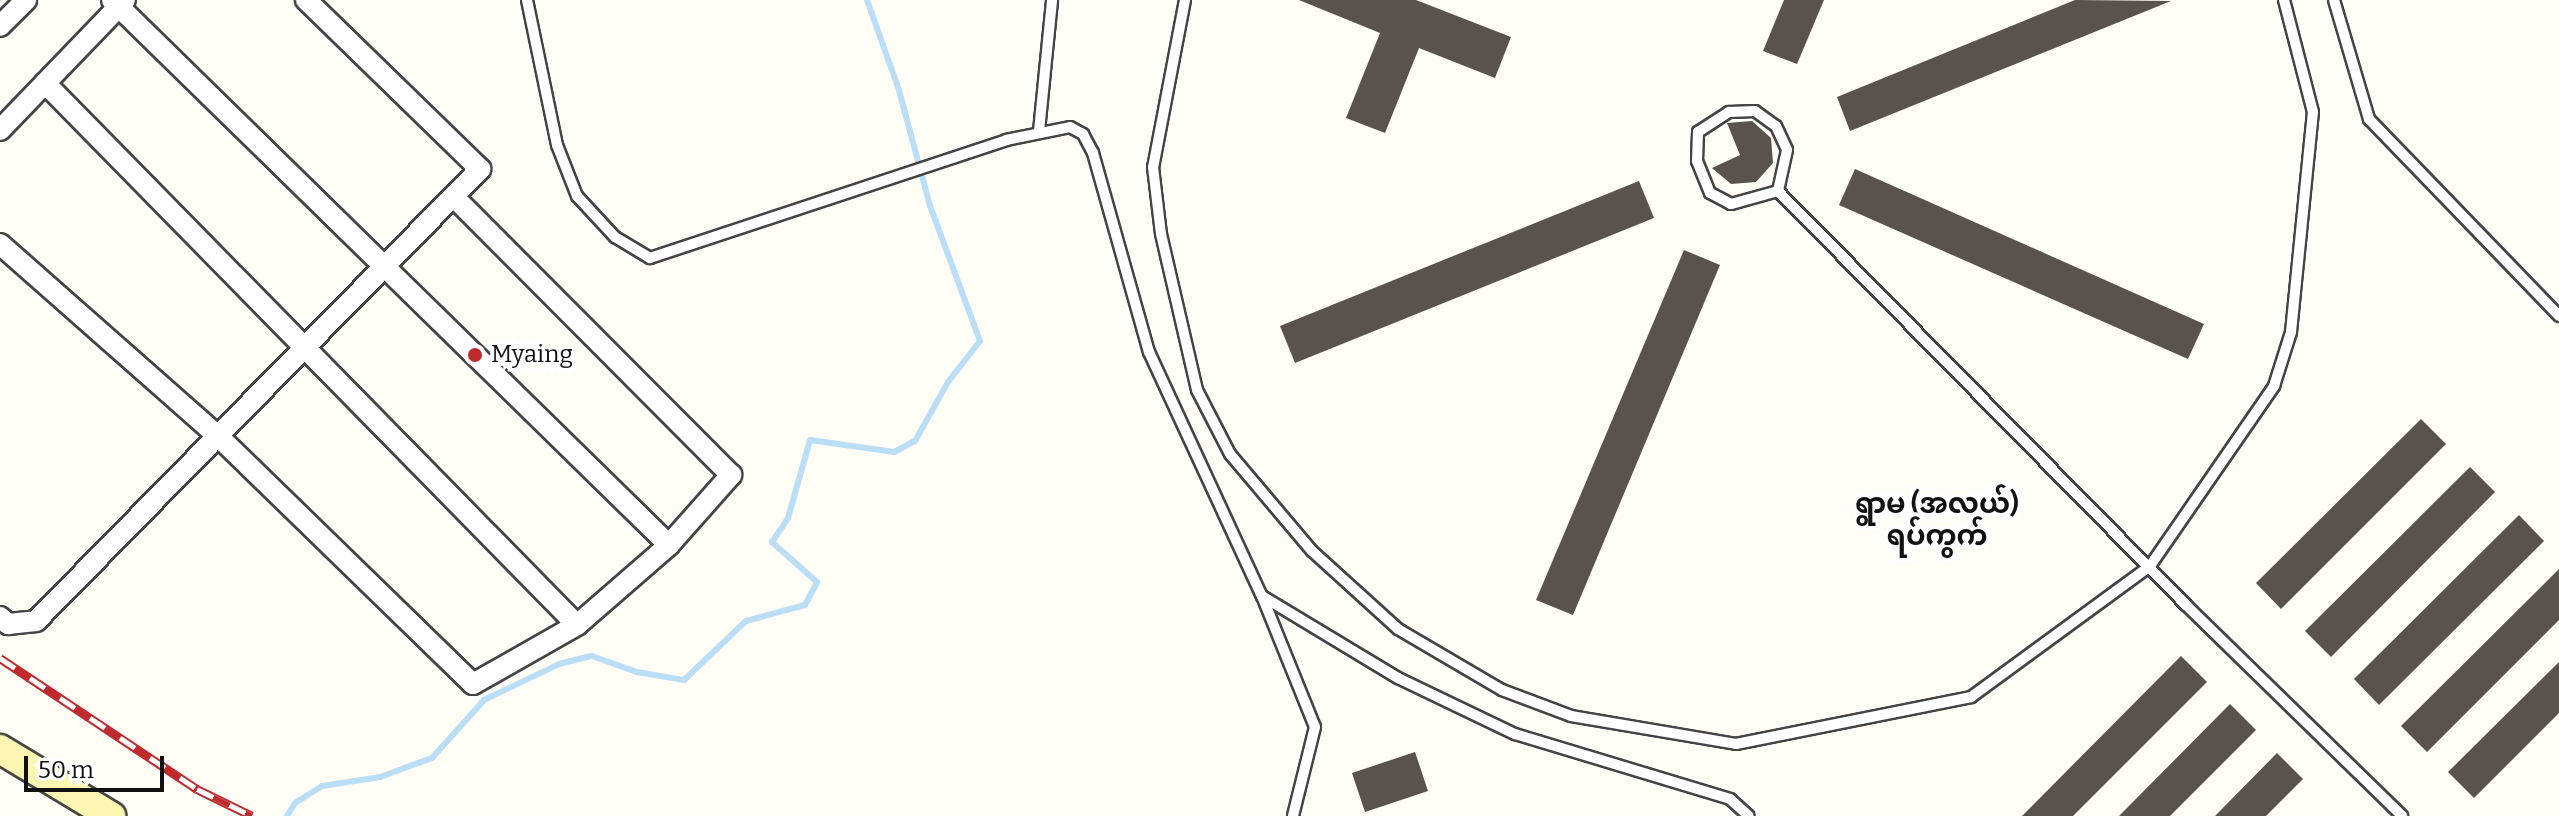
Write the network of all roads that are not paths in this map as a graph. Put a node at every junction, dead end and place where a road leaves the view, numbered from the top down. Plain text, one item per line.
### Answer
1 (26, 0) edge
2 (306, 0) edge
3 (527, 0) edge
4 (1052, 0) edge
5 (1185, 0) edge
6 (2284, 0) edge
7 (2334, 0) edge
8 (119, 2) edge
9 (0, 26) edge
10 (45, 83) junction
11 (0, 130) edge
12 (1039, 131) junction
13 (1778, 191) junction
14 (454, 197) junction
15 (0, 244) edge
16 (386, 268) junction
17 (2559, 316) edge
18 (306, 349) junction
19 (220, 438) junction
20 (669, 545) junction
21 (2150, 566) junction
22 (1262, 596) junction
23 (0, 617) edge
24 (577, 625) junction
25 (0, 749) edge
26 (111, 816) edge
27 (1293, 816) edge
28 (1749, 816) edge
29 (2402, 816) edge

1 - 9 street
2 - 14 street
3 - 12 lane
4 - 12 lane
5 - 21 lane
6 - 21 lane
7 - 17 lane
8 - 10 street
8 - 16 street
10 - 11 street
10 - 18 street
12 - 22 lane
13 - 13 lane
13 - 21 lane
14 - 16 street
14 - 20 street
15 - 19 street
16 - 18 street
16 - 20 street
18 - 19 street
18 - 24 street
19 - 23 street
19 - 24 street
20 - 24 street
21 - 29 lane
22 - 27 lane
22 - 28 lane
25 - 26 main road

